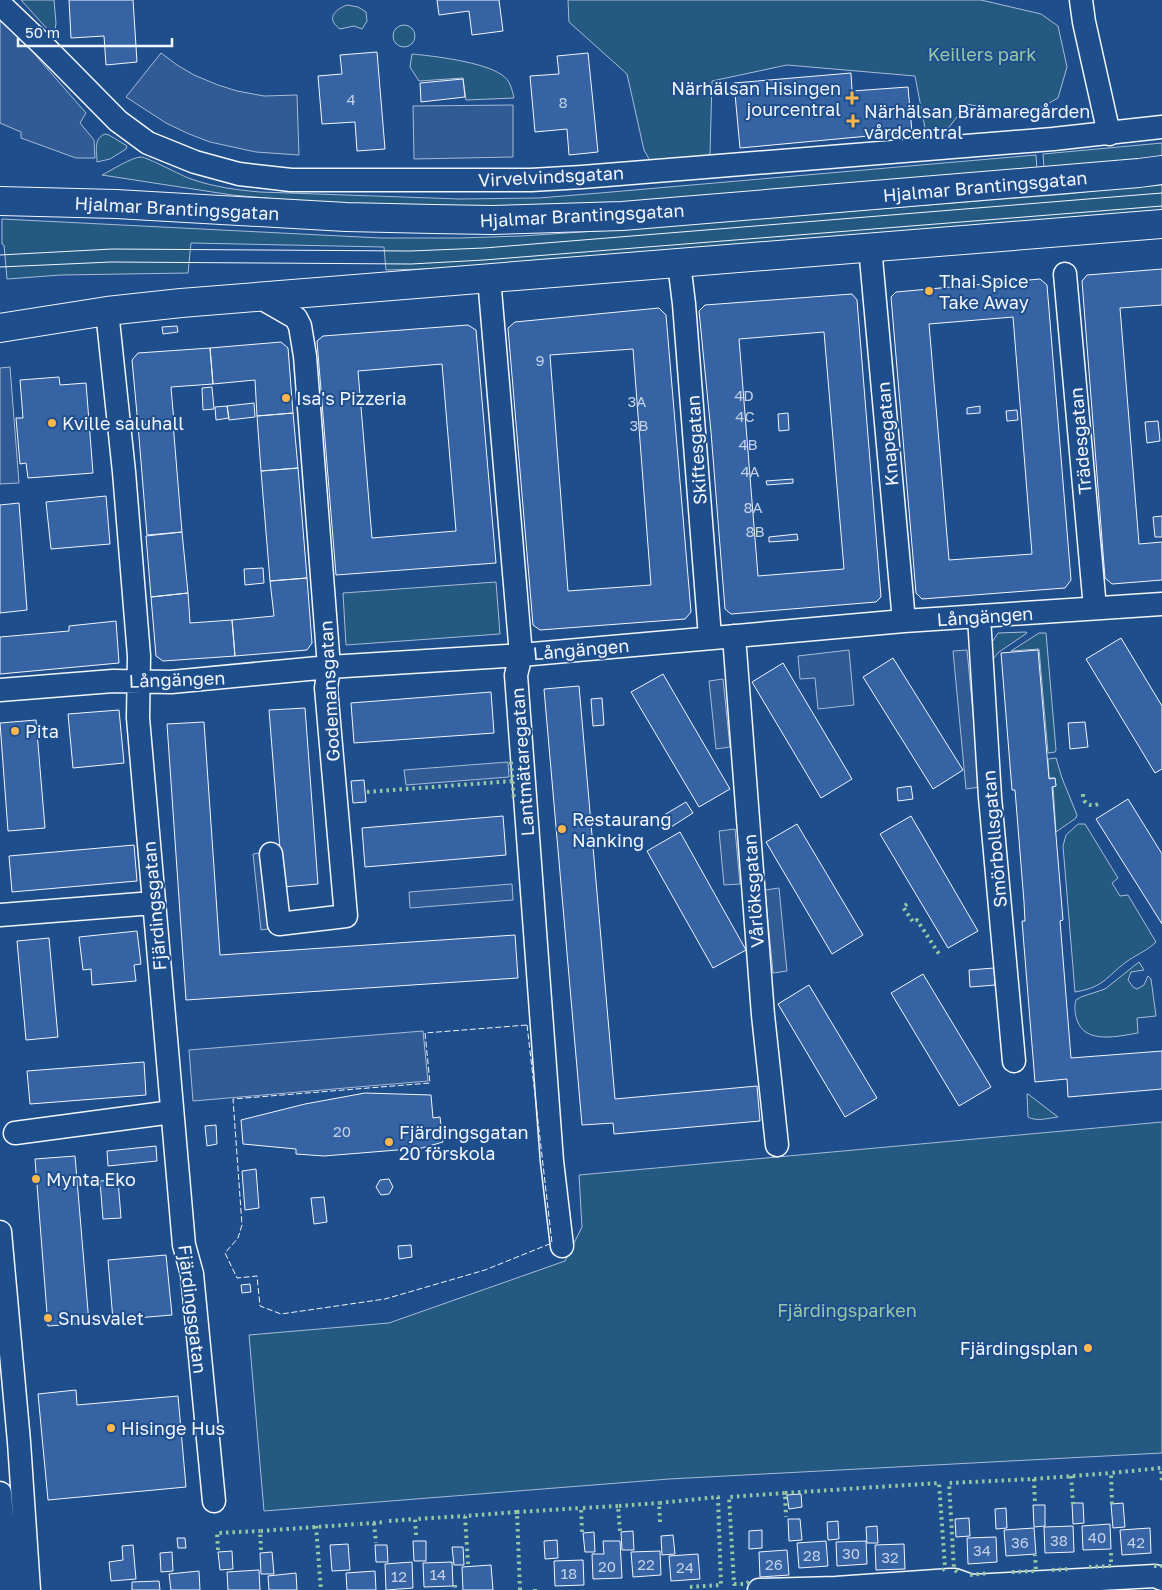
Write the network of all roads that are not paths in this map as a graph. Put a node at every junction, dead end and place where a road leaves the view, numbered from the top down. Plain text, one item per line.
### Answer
1 (1081, 0) edge
2 (0, 4) edge
3 (1162, 127) edge
4 (1109, 134) junction
5 (1162, 170) edge
6 (0, 201) edge
7 (1162, 224) edge
8 (870, 247) junction
9 (679, 263) junction
10 (1065, 274) dead end
11 (489, 278) junction
12 (258, 296) junction
13 (107, 311) junction
14 (0, 328) edge
15 (1162, 604) edge
16 (1094, 608) junction
17 (978, 617) junction
18 (904, 621) junction
19 (734, 636) junction
20 (710, 638) junction
21 (521, 655) junction
22 (329, 667) junction
23 (140, 681) junction
24 (0, 690) edge
25 (271, 854) dead end
26 (153, 903) junction
27 (0, 915) edge
28 (1014, 1061) dead end
29 (172, 1112) junction
30 (15, 1133) dead end
31 (777, 1145) dead end
32 (0, 1232) edge
33 (562, 1246) dead end
34 (6, 1371) edge
35 (8, 1400) edge
36 (0, 1493) edge
37 (214, 1501) dead end
38 (1162, 1579) edge
39 (973, 1588) edge
40 (836, 1589) edge
41 (8, 1590) edge
42 (29, 1590) edge
43 (759, 1590) edge

1 - 4 street
2 - 4 street, Virvelvindsgatan
3 - 4 street, Virvelvindsgatan
5 - 6 main road, Hjalmar Brantingsgatan
7 - 8 main road
8 - 9 main road
8 - 18 street, Knapegatan
9 - 11 main road
9 - 20 street, Skiftesgatan
10 - 16 street, Trädesgatan
11 - 12 main road
11 - 21 street, Lantmätaregatan
12 - 13 main road
12 - 22 street, Godemansgatan
13 - 14 main road
13 - 23 street, Fjärdingsgatan
15 - 16 street, Långängen
16 - 17 street, Långängen
17 - 18 street, Långängen
17 - 28 street, Smörbollsgatan
18 - 19 street, Långängen
19 - 20 street, Långängen
19 - 31 street, Vårlöksgatan
20 - 21 street, Långängen
21 - 22 street, Långängen
21 - 33 street, Lantmätaregatan
22 - 23 street, Långängen
22 - 25 street, Godemansgatan
23 - 24 street, Långängen
23 - 26 street, Fjärdingsgatan
26 - 27 street
26 - 29 street, Fjärdingsgatan
29 - 30 street
29 - 37 street, Fjärdingsgatan
32 - 34 street
34 - 35 street
35 - 42 street
36 - 41 street
38 - 39 street
39 - 40 street
40 - 43 street

